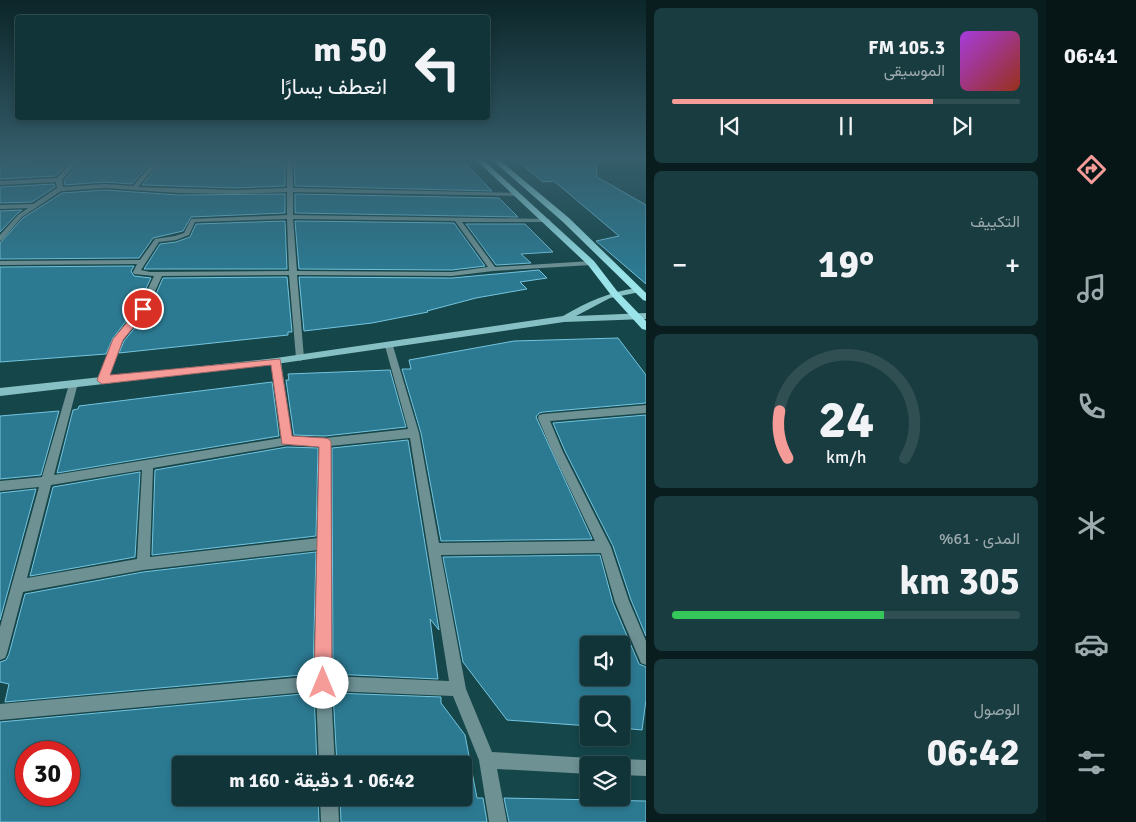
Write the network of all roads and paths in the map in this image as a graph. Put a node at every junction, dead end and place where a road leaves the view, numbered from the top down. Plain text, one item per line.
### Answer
1 (49, 196) edge
2 (289, 196) edge
3 (520, 196) edge
4 (538, 196) edge
5 (35, 206) junction
6 (0, 207) edge
7 (291, 218) junction
8 (458, 221) junction
9 (548, 222) junction
10 (0, 239) edge
11 (142, 262) junction
12 (0, 263) edge
13 (591, 263) junction
14 (493, 269) junction
15 (292, 273) junction
16 (159, 274) junction
17 (637, 290) junction
18 (614, 293) junction
19 (646, 298) edge
20 (646, 316) edge
21 (637, 318) junction
22 (564, 319) junction
23 (646, 328) edge
24 (390, 346) junction
25 (300, 358) junction
26 (276, 361) junction
27 (102, 380) junction
28 (73, 383) junction
29 (0, 392) edge
30 (646, 409) edge
31 (414, 433) junction
32 (287, 441) junction
33 (325, 442) junction
34 (148, 465) junction
35 (47, 482) junction
36 (0, 486) edge
37 (324, 543) junction
38 (605, 547) junction
39 (433, 549) junction
40 (143, 564) junction
41 (17, 586) junction
42 (0, 653) edge
43 (646, 658) edge
44 (323, 683) junction
45 (458, 690) junction
46 (0, 712) edge
47 (327, 756) edge
48 (487, 760) junction
49 (580, 765) edge
50 (630, 767) edge
51 (646, 768) edge
52 (329, 806) edge
53 (330, 822) edge
54 (498, 822) edge

1 - 5 street
2 - 7 street
3 - 9 main road
4 - 17 main road
5 - 6 street
5 - 10 street
7 - 8 street
7 - 11 street
7 - 15 street
8 - 9 street
8 - 14 street
9 - 13 main road
11 - 12 street
11 - 16 street
13 - 14 street
13 - 18 main road
14 - 15 street
15 - 16 street
15 - 25 street
16 - 27 street
17 - 18 main road
17 - 19 main road
18 - 21 main road
18 - 22 main road
20 - 21 main road
21 - 22 main road
21 - 23 main road
22 - 24 main road
24 - 25 main road
24 - 31 street
25 - 26 main road
26 - 27 main road
26 - 32 street
27 - 28 main road
28 - 29 main road
28 - 35 street
30 - 38 street
31 - 33 street
31 - 39 street
32 - 33 street
32 - 34 street
33 - 37 street
34 - 35 street
34 - 40 street
35 - 36 street
35 - 41 street
37 - 40 street
37 - 44 street
38 - 39 street
38 - 43 street
39 - 45 street
40 - 41 street
41 - 42 street
44 - 45 street
44 - 46 street
44 - 47 street
45 - 48 street
48 - 49 street
48 - 54 street
50 - 51 street
52 - 53 street

